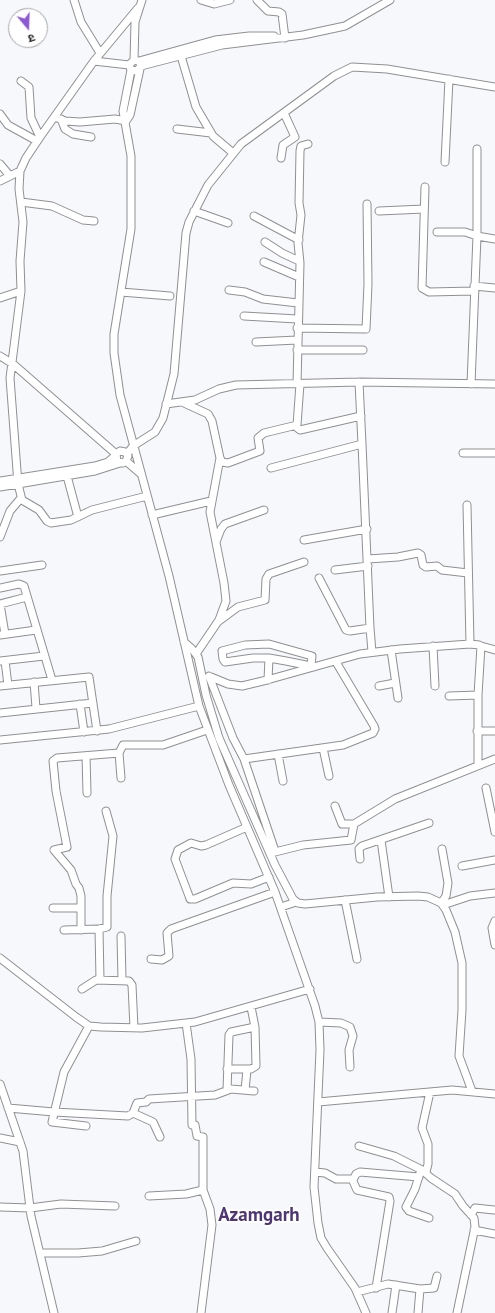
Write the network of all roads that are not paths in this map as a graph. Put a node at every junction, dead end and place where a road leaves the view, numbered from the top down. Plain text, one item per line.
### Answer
1 (74, 0) edge
2 (142, 0) edge
3 (201, 0) edge
4 (230, 0) edge
5 (257, 0) edge
6 (390, 0) edge
7 (138, 8) junction
8 (282, 38) junction
9 (100, 53) junction
10 (181, 56) junction
11 (94, 61) junction
12 (136, 65) junction
13 (449, 79) junction
14 (21, 81) dead end
15 (495, 87) edge
16 (284, 113) junction
17 (0, 114) edge
18 (58, 118) junction
19 (126, 121) junction
20 (177, 129) dead end
21 (211, 133) junction
22 (91, 137) dead end
23 (39, 139) junction
24 (308, 144) dead end
25 (477, 149) dead end
26 (233, 153) junction
27 (281, 158) dead end
28 (444, 162) dead end
29 (0, 164) edge
30 (20, 172) junction
31 (10, 176) junction
32 (0, 181) edge
33 (425, 187) dead end
34 (21, 202) junction
35 (367, 204) dead end
36 (424, 209) junction
37 (194, 211) junction
38 (379, 211) dead end
39 (254, 216) dead end
40 (94, 220) dead end
41 (228, 223) dead end
42 (437, 232) dead end
43 (477, 236) junction
44 (495, 239) edge
45 (299, 240) junction
46 (265, 242) dead end
47 (300, 261) junction
48 (264, 262) dead end
49 (299, 278) junction
50 (495, 288) edge
51 (474, 289) junction
52 (228, 290) dead end
53 (21, 291) junction
54 (121, 292) junction
55 (170, 296) dead end
56 (0, 298) edge
57 (298, 303) junction
58 (244, 316) dead end
59 (298, 319) junction
60 (297, 328) junction
61 (297, 340) junction
62 (256, 342) dead end
63 (15, 348) junction
64 (297, 350) junction
65 (363, 350) dead end
66 (1, 356) edge
67 (13, 364) junction
68 (359, 382) junction
69 (298, 384) junction
70 (471, 384) junction
71 (495, 384) edge
72 (184, 403) junction
73 (166, 404) junction
74 (361, 416) junction
75 (295, 426) junction
76 (362, 444) junction
77 (133, 446) junction
78 (463, 453) dead end
79 (495, 453) edge
80 (116, 455) junction
81 (220, 458) junction
82 (124, 460) junction
83 (271, 468) dead end
84 (141, 475) junction
85 (67, 476) junction
86 (0, 481) edge
87 (18, 482) junction
88 (0, 487) edge
89 (147, 496) junction
90 (21, 498) junction
91 (211, 502) junction
92 (467, 505) dead end
93 (264, 510) dead end
94 (152, 515) junction
95 (78, 517) junction
96 (367, 530) junction
97 (0, 537) edge
98 (304, 540) dead end
99 (216, 544) junction
100 (304, 562) dead end
101 (368, 562) junction
102 (42, 564) dead end
103 (335, 570) dead end
104 (0, 571) edge
105 (468, 573) junction
106 (319, 578) dead end
107 (0, 588) edge
108 (27, 597) junction
109 (0, 604) edge
110 (218, 622) junction
111 (370, 628) junction
112 (36, 630) junction
113 (3, 635) edge
114 (184, 642) junction
115 (470, 644) junction
116 (433, 646) junction
117 (481, 646) junction
118 (391, 650) junction
119 (495, 650) edge
120 (372, 652) junction
121 (196, 654) junction
122 (44, 656) junction
123 (269, 658) junction
124 (2, 661) edge
125 (336, 662) junction
126 (313, 667) junction
127 (201, 671) junction
128 (211, 677) junction
129 (52, 680) junction
130 (268, 680) junction
131 (34, 682) junction
132 (395, 683) junction
133 (8, 685) junction
134 (0, 686) edge
135 (379, 686) dead end
136 (435, 686) dead end
137 (478, 695) junction
138 (449, 696) dead end
139 (398, 698) dead end
140 (93, 703) junction
141 (80, 704) junction
142 (199, 706) junction
143 (36, 708) junction
144 (0, 713) edge
145 (207, 730) junction
146 (495, 730) edge
147 (97, 731) junction
148 (477, 731) junction
149 (84, 732) junction
150 (0, 740) edge
151 (323, 748) junction
152 (119, 753) junction
153 (278, 754) junction
154 (86, 756) junction
155 (244, 759) junction
156 (495, 759) edge
157 (478, 765) junction
158 (329, 776) dead end
159 (121, 778) dead end
160 (283, 781) dead end
161 (486, 788) dead end
162 (87, 793) dead end
163 (335, 806) dead end
164 (106, 811) dead end
165 (429, 823) dead end
166 (354, 824) junction
167 (247, 827) junction
168 (495, 832) edge
169 (381, 840) junction
170 (442, 849) dead end
171 (273, 852) junction
172 (360, 859) dead end
173 (495, 860) edge
174 (462, 866) dead end
175 (268, 877) junction
176 (275, 892) junction
177 (495, 893) edge
178 (389, 897) junction
179 (345, 900) junction
180 (296, 902) junction
181 (442, 904) junction
182 (281, 907) junction
183 (53, 908) dead end
184 (81, 908) junction
185 (495, 921) edge
186 (99, 929) junction
187 (64, 930) dead end
188 (81, 930) junction
189 (121, 936) dead end
190 (495, 945) edge
191 (0, 958) edge
192 (151, 959) dead end
193 (357, 959) dead end
194 (100, 980) junction
195 (122, 980) junction
196 (82, 989) dead end
197 (310, 989) junction
198 (251, 1007) junction
199 (319, 1022) junction
200 (186, 1023) junction
201 (89, 1026) junction
202 (255, 1027) junction
203 (134, 1028) junction
204 (350, 1067) dead end
205 (227, 1069) junction
206 (247, 1070) junction
207 (0, 1084) edge
208 (227, 1090) junction
209 (245, 1090) junction
210 (254, 1091) dead end
211 (472, 1091) junction
212 (430, 1092) junction
213 (495, 1094) edge
214 (192, 1096) junction
215 (318, 1102) junction
216 (8, 1108) junction
217 (54, 1112) junction
218 (132, 1114) junction
219 (86, 1126) dead end
220 (160, 1137) dead end
221 (0, 1138) edge
222 (20, 1142) junction
223 (359, 1146) dead end
224 (423, 1171) junction
225 (315, 1172) junction
226 (419, 1177) junction
227 (353, 1180) junction
228 (203, 1190) junction
229 (149, 1196) dead end
230 (115, 1206) dead end
231 (0, 1207) edge
232 (30, 1208) junction
233 (494, 1210) dead end
234 (472, 1215) junction
235 (428, 1218) dead end
236 (474, 1230) junction
237 (495, 1234) edge
238 (136, 1241) dead end
239 (40, 1253) junction
240 (437, 1276) dead end
241 (396, 1285) junction
242 (376, 1288) junction
243 (420, 1289) junction
244 (357, 1292) junction
245 (54, 1313) edge
246 (201, 1313) edge
247 (366, 1313) edge
248 (392, 1313) edge
249 (418, 1313) edge
250 (457, 1313) edge

1 - 9 street
2 - 7 street
3 - 4 street
5 - 8 street
6 - 8 street
7 - 9 street
7 - 12 street
8 - 10 street
8 - 12 street
9 - 11 street
10 - 12 street
10 - 21 street
11 - 12 street
11 - 18 street
12 - 19 street
13 - 15 street
13 - 16 street
13 - 28 street
14 - 23 street
16 - 26 street
16 - 27 street
17 - 23 street
18 - 19 street
18 - 22 street
18 - 23 street
19 - 54 street
20 - 21 street
21 - 26 street
23 - 30 street
24 - 45 street
25 - 43 street
26 - 37 street
29 - 31 street
30 - 31 street
30 - 34 street
31 - 32 street
33 - 36 street
34 - 40 street
34 - 53 street
35 - 60 street
36 - 38 street
36 - 51 street
37 - 41 street
37 - 73 street
39 - 45 street
42 - 43 street
43 - 44 street
43 - 51 street
45 - 47 street
46 - 47 street
47 - 49 street
48 - 49 street
49 - 57 street
50 - 51 street
51 - 70 street
52 - 57 street
53 - 56 street
53 - 63 street
54 - 55 street
54 - 77 street
57 - 59 street
58 - 59 street
59 - 60 street
60 - 61 street
61 - 62 street
61 - 64 street
63 - 66 street
63 - 67 street
64 - 65 street
64 - 69 street
66 - 67 street
67 - 80 street
67 - 87 street
68 - 69 street
68 - 70 street
68 - 74 street
69 - 72 street
69 - 75 street
70 - 71 street
72 - 73 street
72 - 81 street
73 - 77 street
74 - 75 street
74 - 76 street
75 - 81 street
76 - 83 street
76 - 96 street
77 - 82 street
77 - 84 street
78 - 79 street
80 - 82 street
80 - 82 street
80 - 87 street
81 - 91 street
82 - 84 street
82 - 85 street
84 - 89 street
85 - 87 street
85 - 95 street
86 - 87 street
87 - 88 street
87 - 90 street
89 - 94 street
89 - 95 street
90 - 95 street
90 - 97 street
91 - 94 street
91 - 99 street
92 - 105 street
93 - 99 street
94 - 114 street
96 - 98 street
96 - 101 street
99 - 110 street
100 - 110 street
101 - 103 street
101 - 105 street
101 - 111 street
102 - 104 street
105 - 115 street
106 - 111 street
107 - 108 street
108 - 109 street
108 - 112 street
109 - 113 street
110 - 121 street
111 - 120 street
112 - 113 street
112 - 122 street
114 - 121 street
114 - 142 street
115 - 116 street
115 - 117 street
116 - 118 street
116 - 136 street
117 - 119 street
117 - 137 street
118 - 120 street
118 - 132 street
120 - 125 street
121 - 127 street
122 - 124 street
122 - 129 street
123 - 126 street
123 - 126 street
123 - 130 street
124 - 133 street
125 - 126 street
125 - 151 street
126 - 130 street
127 - 128 street
127 - 171 street
128 - 130 street
128 - 155 street
129 - 131 street
129 - 140 street
131 - 133 street
131 - 143 street
132 - 135 street
132 - 139 street
133 - 134 street
137 - 138 street
137 - 148 street
140 - 141 street
140 - 147 street
141 - 143 street
141 - 149 street
142 - 145 street
142 - 147 street
143 - 144 street
145 - 152 street
145 - 167 street
146 - 148 street
147 - 149 street
148 - 157 street
149 - 150 street
151 - 153 street
151 - 158 street
152 - 154 street
152 - 159 street
153 - 155 street
153 - 160 street
154 - 162 street
154 - 184 street
155 - 171 street
156 - 157 street
157 - 166 street
161 - 168 street
163 - 166 street
164 - 186 street
165 - 169 street
166 - 171 street
167 - 175 street
167 - 175 street
169 - 172 street
169 - 178 street
170 - 181 street
171 - 180 street
173 - 174 street
175 - 176 street
176 - 182 street
176 - 192 street
177 - 181 street
178 - 179 street
178 - 181 street
179 - 180 street
179 - 193 street
180 - 182 street
181 - 211 street
182 - 197 street
183 - 184 street
184 - 188 street
185 - 190 street
186 - 188 street
186 - 194 street
187 - 188 street
189 - 195 street
191 - 201 street
194 - 195 street
194 - 196 street
195 - 203 street
197 - 198 street
197 - 199 street
198 - 200 street
198 - 202 street
199 - 204 street
199 - 215 street
200 - 203 street
200 - 214 street
201 - 203 street
201 - 217 street
202 - 205 street
202 - 206 street
205 - 206 street
205 - 208 street
206 - 209 street
207 - 216 street
208 - 209 street
208 - 214 street
209 - 210 street
211 - 212 street
211 - 213 street
212 - 215 street
212 - 224 street
214 - 218 street
214 - 228 street
215 - 225 street
216 - 217 street
216 - 222 street
217 - 218 street
217 - 219 street
218 - 220 street
221 - 222 street
222 - 232 street
223 - 224 street
224 - 226 street
224 - 234 street
225 - 227 street
225 - 244 street
226 - 227 street
226 - 235 street
227 - 242 street
228 - 229 street
228 - 246 street
230 - 232 street
231 - 232 street
232 - 239 street
233 - 234 street
234 - 236 street
236 - 237 street
236 - 250 street
238 - 239 street
239 - 245 street
240 - 243 street
241 - 242 street
241 - 243 street
241 - 248 street
242 - 244 street
243 - 249 street
244 - 247 street

